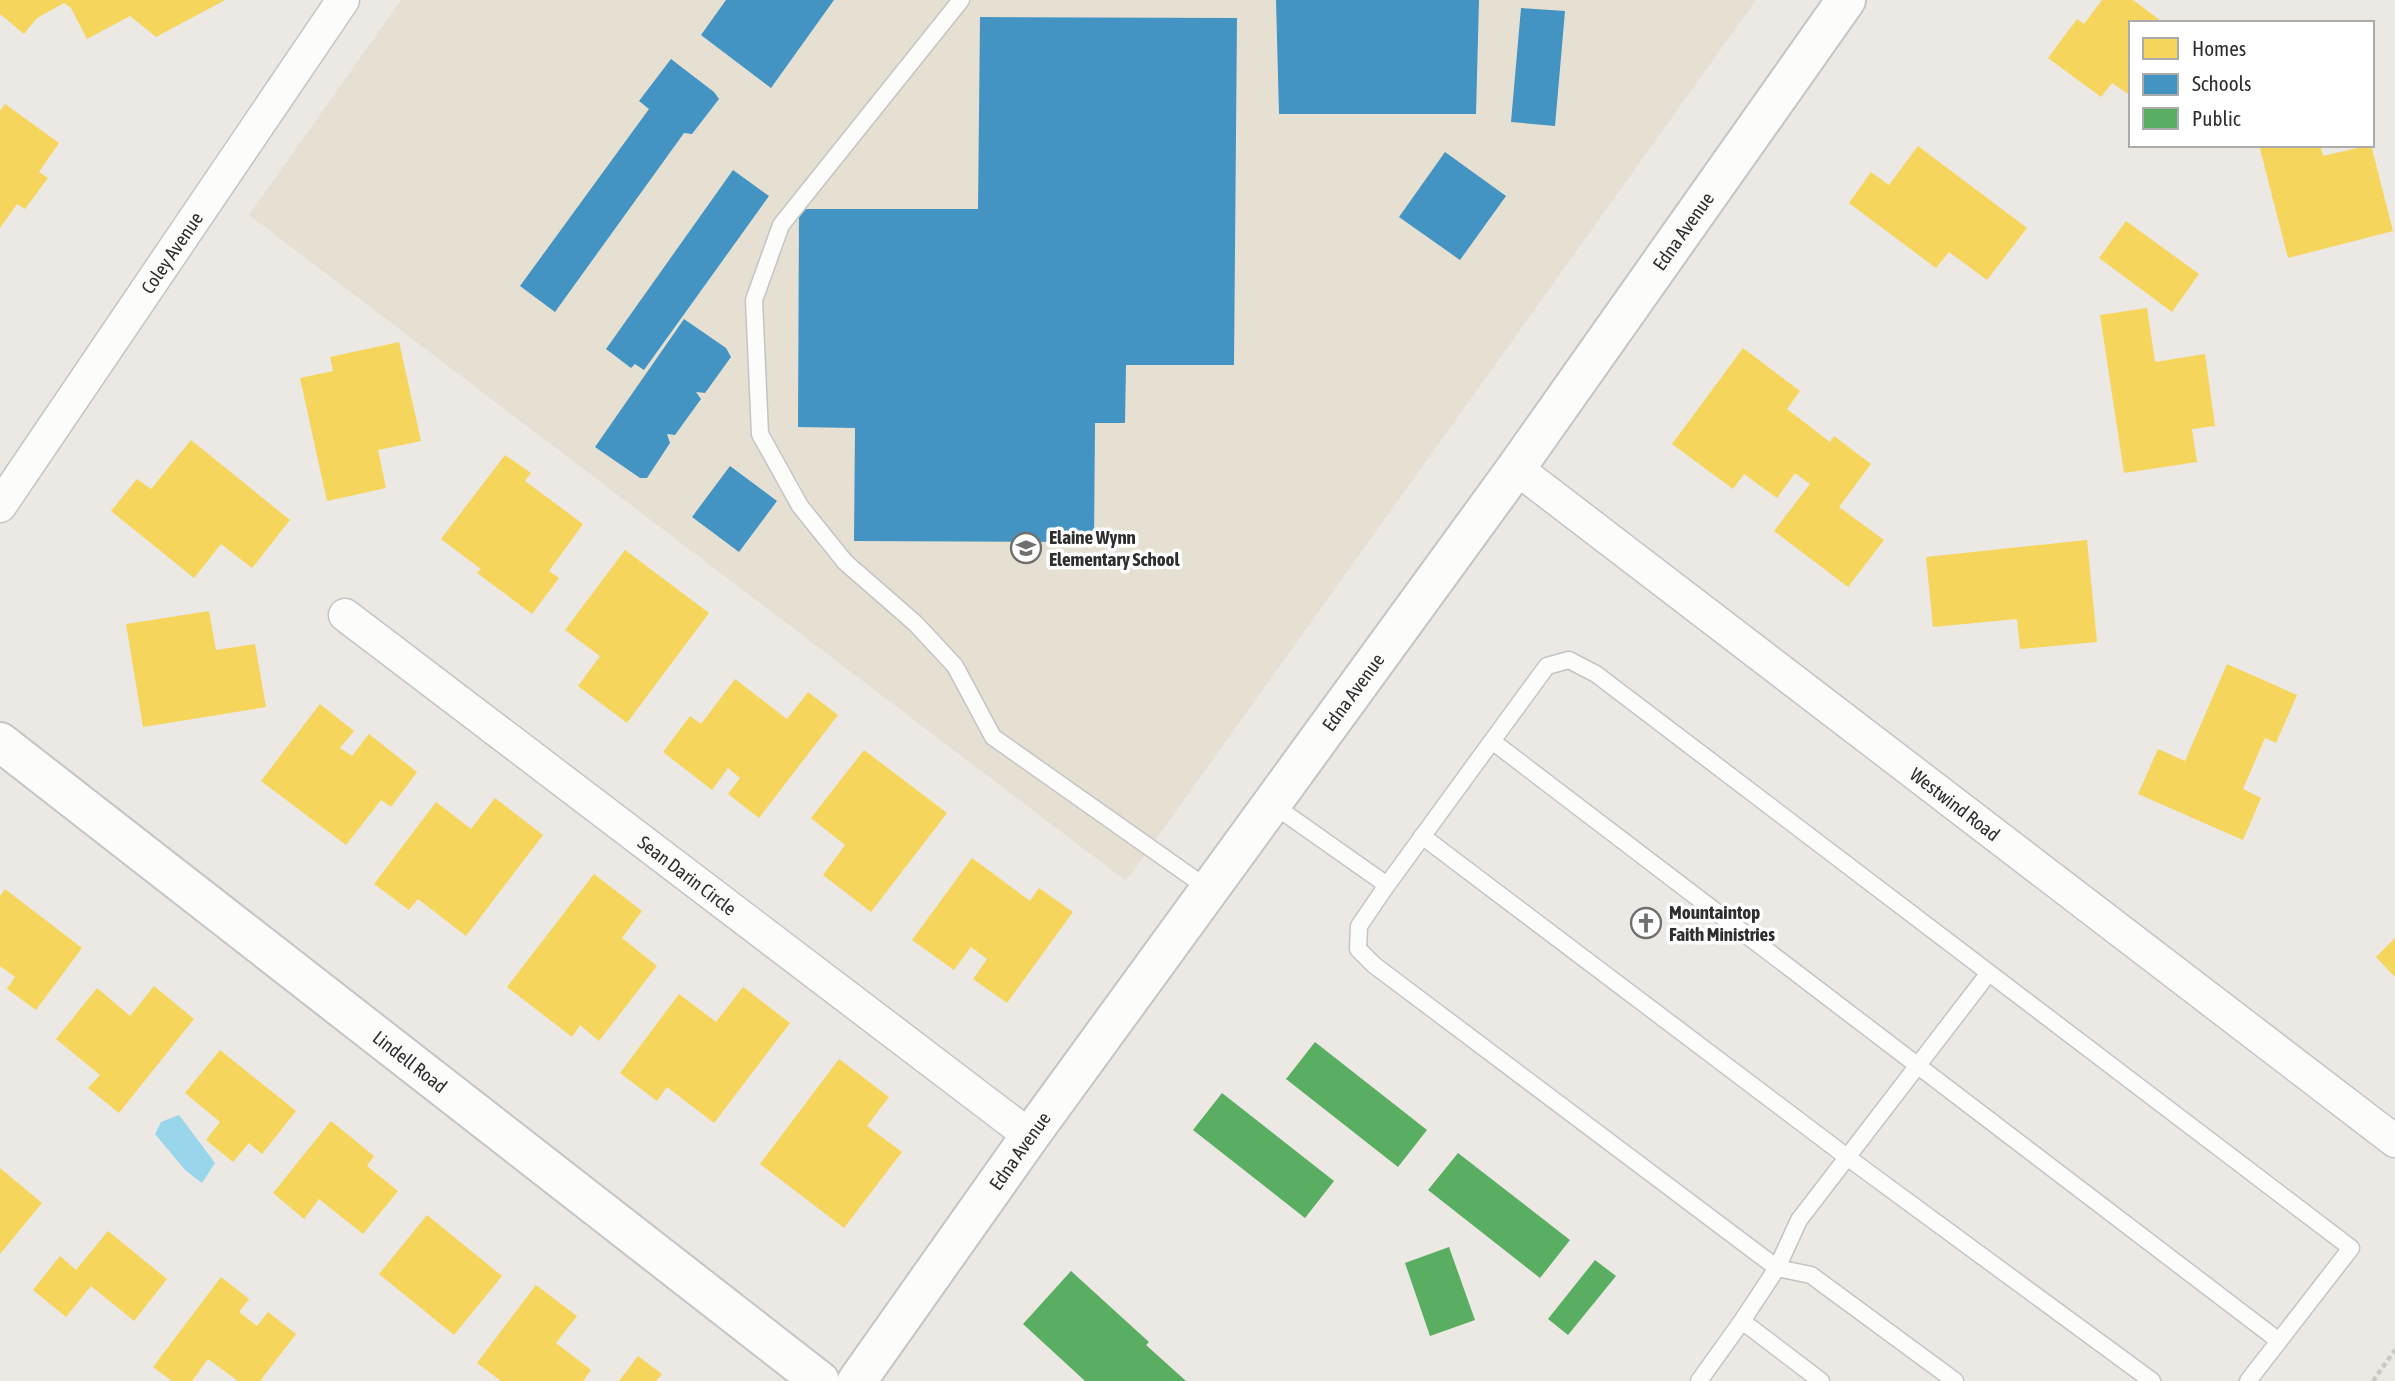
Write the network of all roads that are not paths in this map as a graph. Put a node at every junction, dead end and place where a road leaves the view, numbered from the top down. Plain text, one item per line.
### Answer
1 (344, 0) edge
2 (961, 0) edge
3 (1846, 0) edge
4 (1516, 468) junction
5 (0, 506) edge
6 (345, 615) dead end
7 (1492, 741) junction
8 (0, 742) edge
9 (1272, 804) junction
10 (1422, 836) junction
11 (1387, 885) junction
12 (1210, 890) junction
13 (1988, 974) junction
14 (1916, 1067) junction
15 (1030, 1136) junction
16 (2395, 1141) edge
17 (1847, 1157) junction
18 (1777, 1268) junction
19 (1742, 1321) junction
20 (2279, 1342) junction
21 (821, 1381) edge
22 (857, 1381) edge
23 (1699, 1381) edge
24 (1821, 1381) edge
25 (1955, 1381) edge
26 (2151, 1381) edge
27 (2248, 1381) edge

1 - 5 street, Coley Avenue
2 - 12 lane
3 - 4 street, Edna Avenue
4 - 9 street, Edna Avenue
4 - 16 street, Westwind Road
6 - 15 street, Sean Darin Circle
7 - 10 lane
7 - 13 lane
7 - 14 lane
8 - 21 street, Lindell Road
9 - 11 lane
9 - 12 street, Edna Avenue
10 - 11 lane
10 - 17 lane
11 - 18 lane
12 - 15 street, Edna Avenue
13 - 14 lane
13 - 20 lane
14 - 17 lane
14 - 20 lane
15 - 22 street, Edna Avenue
17 - 18 lane
17 - 26 lane
18 - 19 lane
18 - 25 lane
19 - 23 lane
19 - 24 lane
20 - 27 lane

